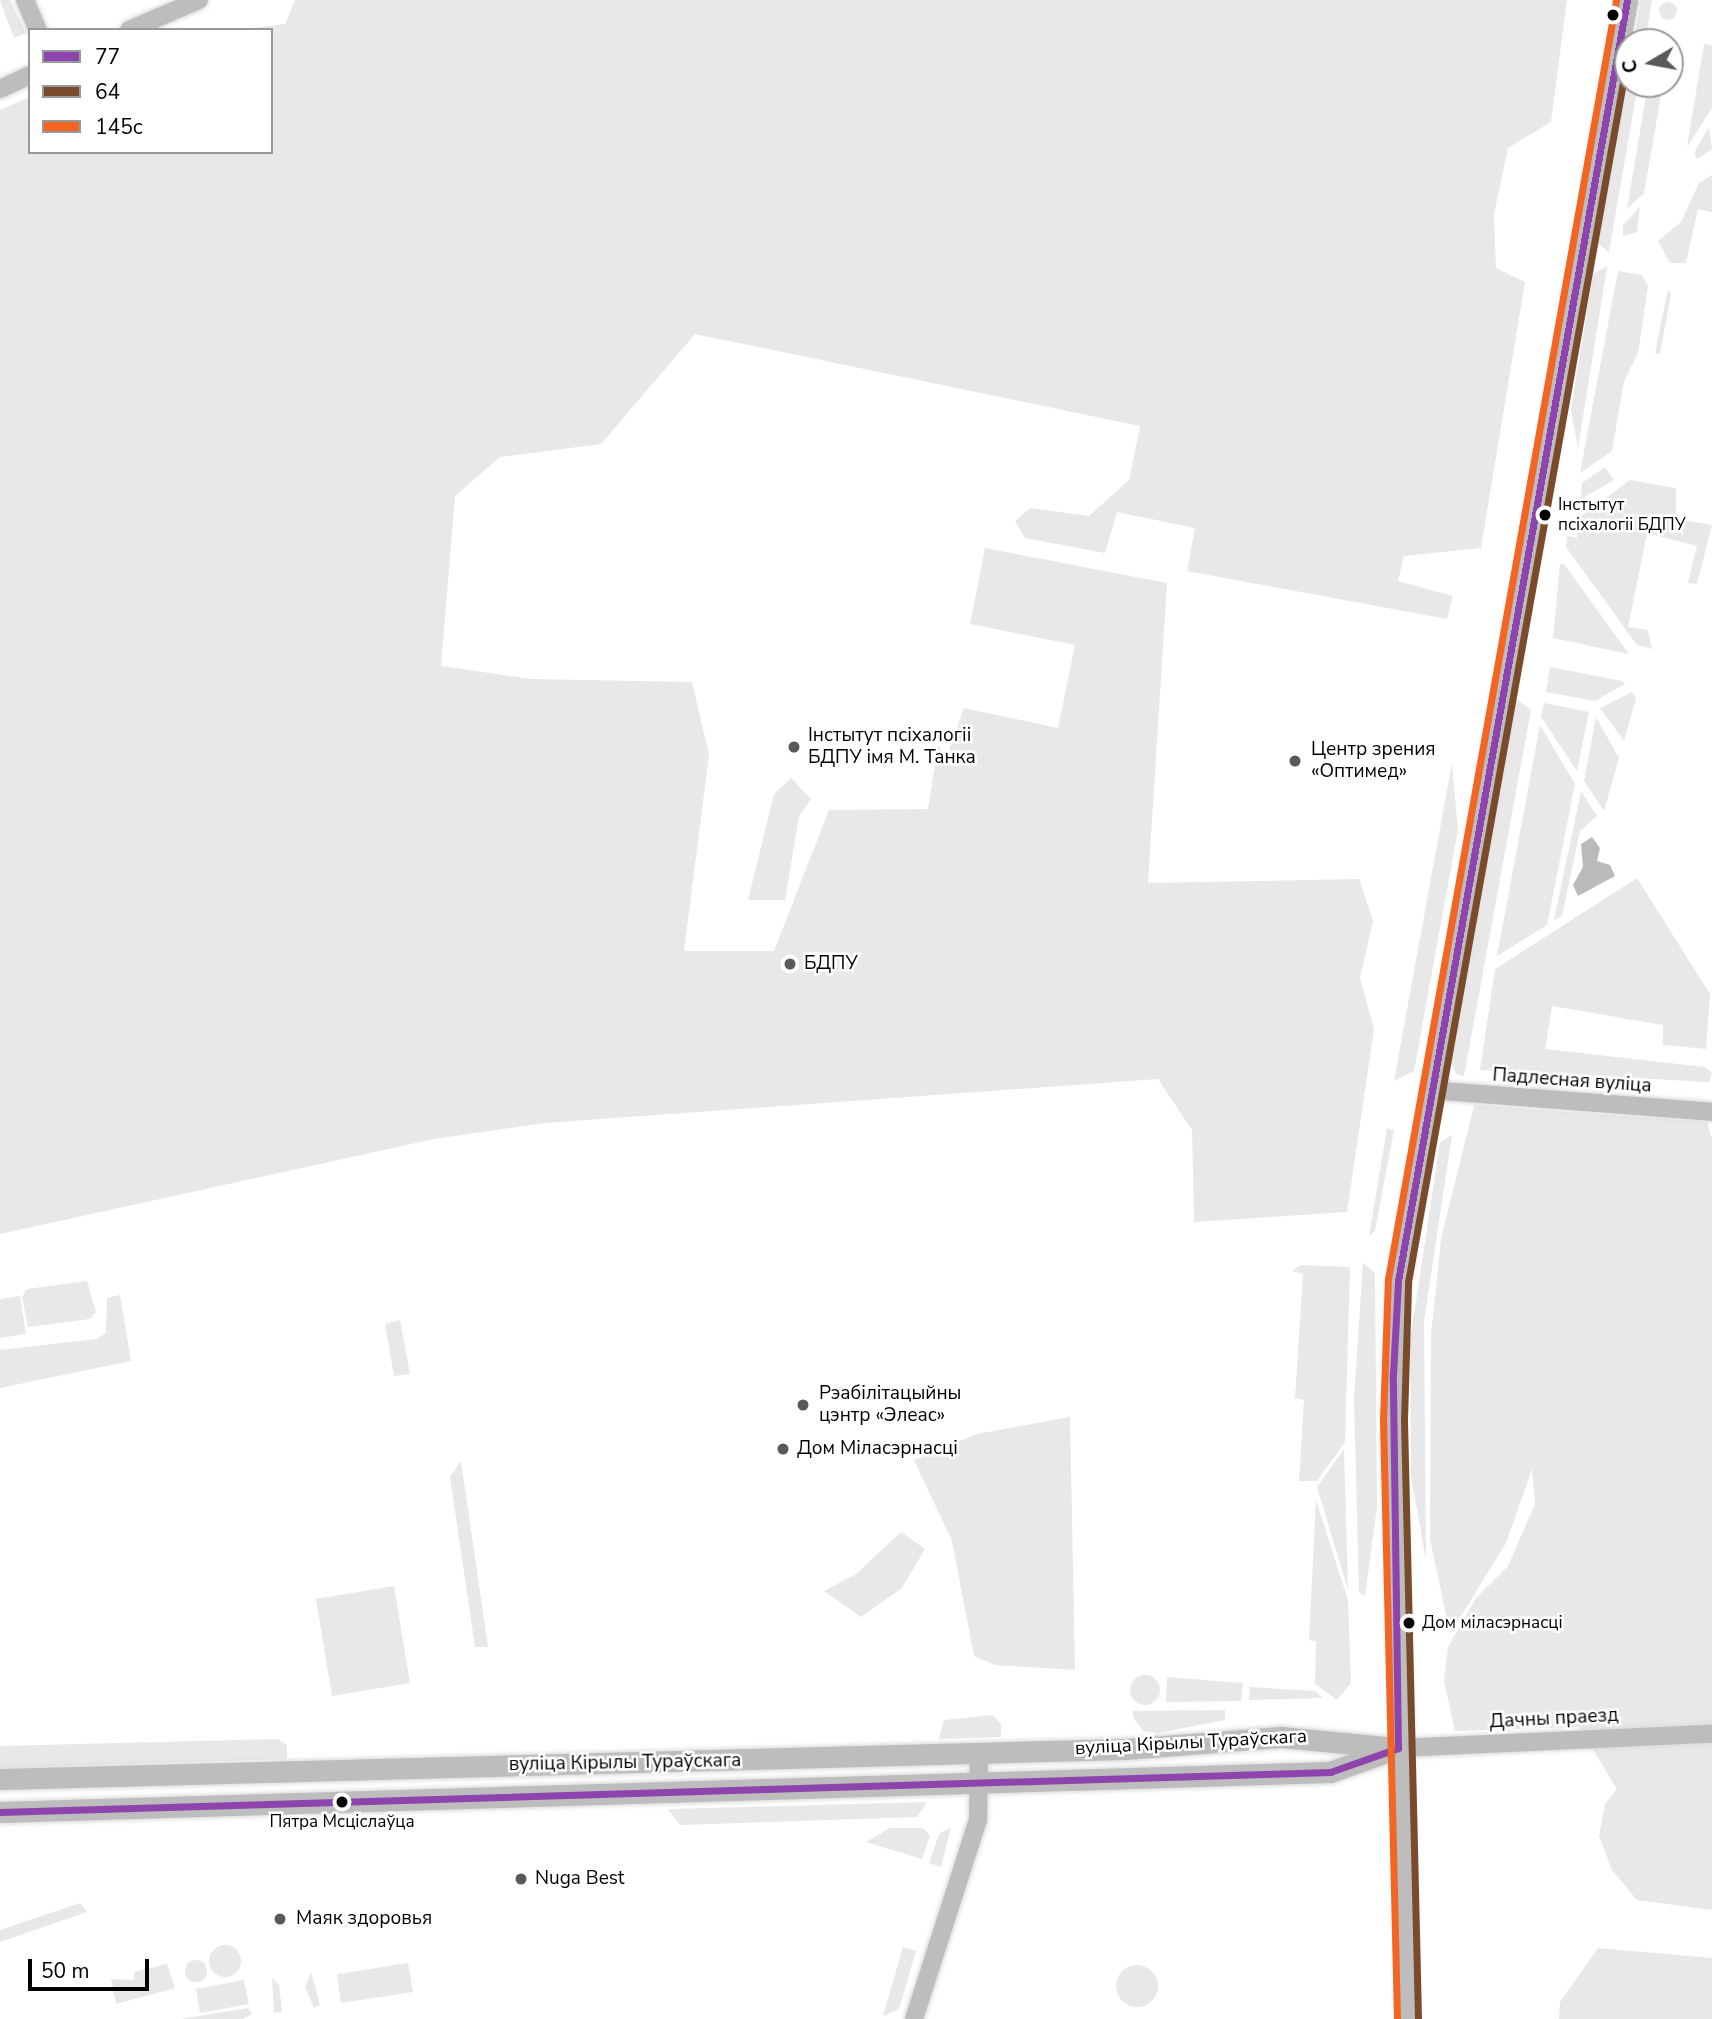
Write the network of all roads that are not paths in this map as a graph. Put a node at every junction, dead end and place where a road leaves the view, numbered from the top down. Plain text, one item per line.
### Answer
1 (25, 0) edge
2 (199, 0) edge
3 (1627, 0) edge
4 (37, 28) edge
5 (134, 28) edge
6 (28, 76) edge
7 (0, 89) edge
8 (1429, 1090) junction
9 (1712, 1112) edge
10 (1712, 1734) edge
11 (1398, 1748) junction
12 (979, 1752) junction
13 (0, 1779) edge
14 (980, 1784) junction
15 (0, 1812) edge
16 (914, 2019) edge
17 (1408, 2019) edge

1 - 4 street
2 - 5 street
3 - 8 main road
6 - 7 street
8 - 9 street, Падлесная вуліца
8 - 11 main road
10 - 11 street, Дачны праезд
11 - 12 main road, вуліца Кірылы Тураўскага
11 - 14 main road, вуліца Кірылы Тураўскага
11 - 17 main road
12 - 13 main road, вуліца Кірылы Тураўскага
12 - 14 street
14 - 15 main road, вуліца Кірылы Тураўскага
14 - 16 street

